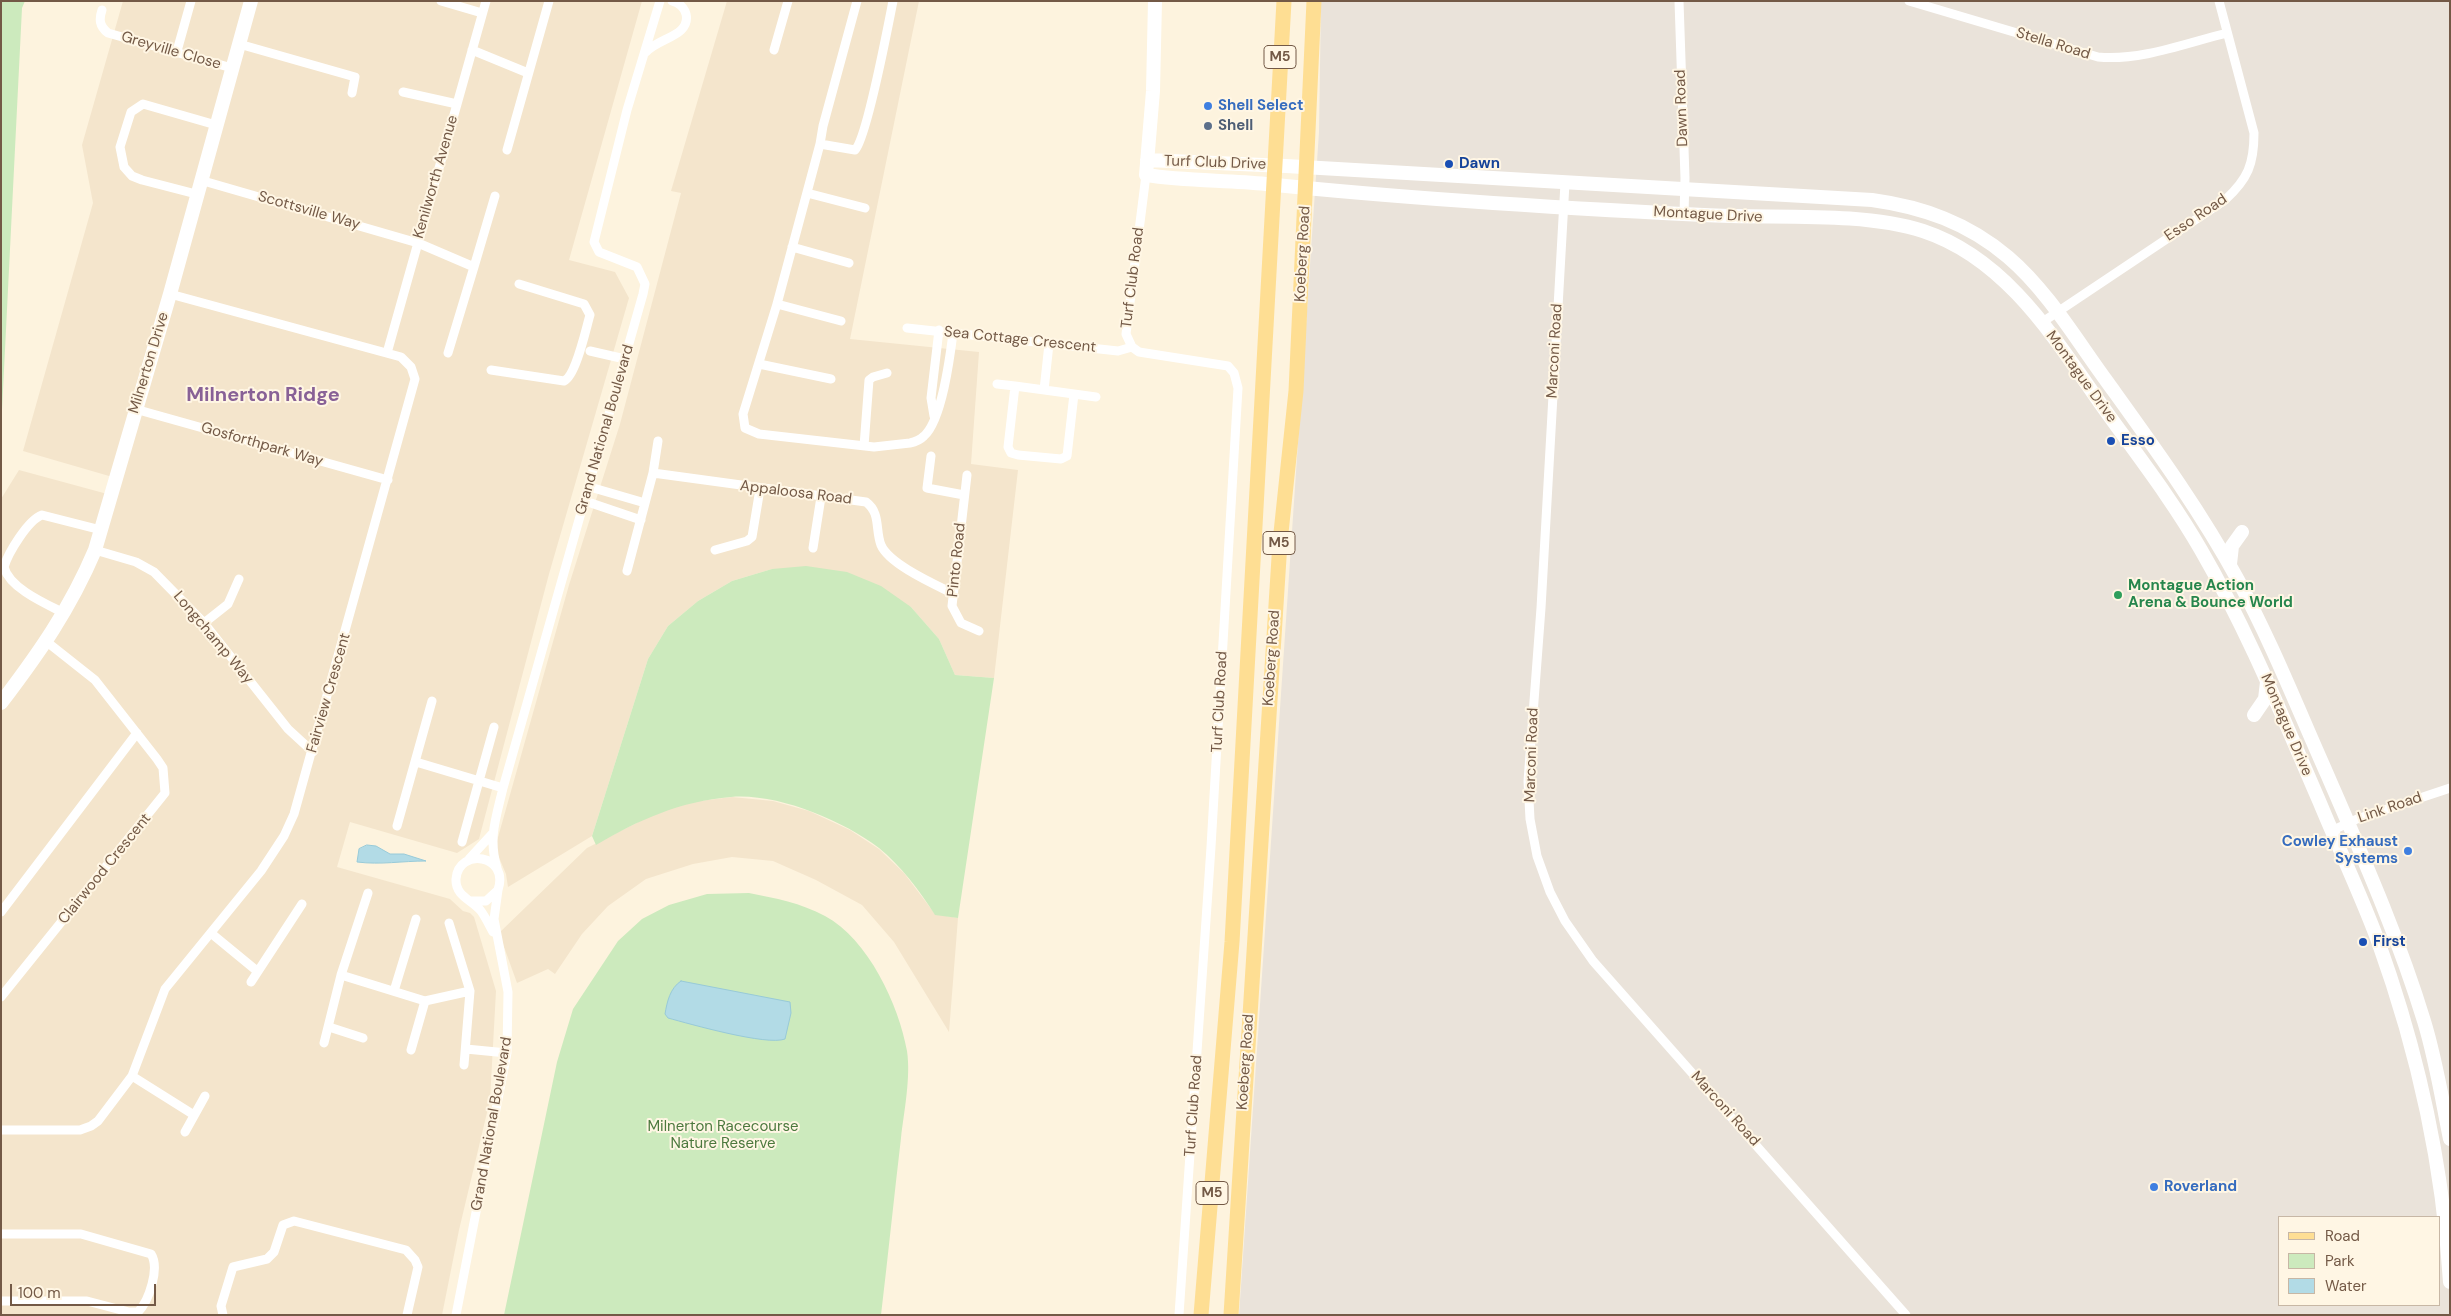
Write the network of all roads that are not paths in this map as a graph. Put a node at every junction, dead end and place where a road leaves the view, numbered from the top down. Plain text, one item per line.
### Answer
1 (191, 1) edge
2 (251, 1) edge
3 (441, 1) edge
4 (486, 1) edge
5 (549, 1) edge
6 (672, 1) edge
7 (788, 1) edge
8 (857, 1) edge
9 (893, 1) edge
10 (1155, 1) edge
11 (1284, 1) edge
12 (1314, 1) edge
13 (1679, 1) edge
14 (1909, 1) edge
15 (2219, 1) edge
16 (659, 5) edge
17 (102, 10) dead end
18 (482, 13) junction
19 (2227, 33) junction
20 (239, 44) junction
21 (472, 50) junction
22 (774, 50) dead end
23 (178, 51) junction
24 (645, 53) junction
25 (232, 68) junction
26 (528, 73) junction
27 (403, 92) dead end
28 (352, 93) dead end
29 (457, 104) junction
30 (216, 125) junction
31 (820, 144) junction
32 (507, 150) dead end
33 (1147, 160) junction
34 (1275, 165) junction
35 (1308, 167) junction
36 (1146, 175) junction
37 (200, 180) junction
38 (1565, 183) junction
39 (1274, 185) junction
40 (1306, 188) junction
41 (1684, 190) junction
42 (806, 193) junction
43 (196, 194) junction
44 (495, 196) dead end
45 (1564, 207) junction
46 (865, 208) dead end
47 (1684, 214) junction
48 (418, 243) junction
49 (792, 247) junction
50 (849, 263) dead end
51 (474, 266) junction
52 (519, 284) dead end
53 (170, 294) junction
54 (777, 304) junction
55 (2056, 312) junction
56 (841, 321) dead end
57 (2041, 323) junction
58 (907, 328) dead end
59 (939, 330) junction
60 (953, 333) junction
61 (1049, 344) junction
62 (1132, 347) junction
63 (590, 351) dead end
64 (387, 353) junction
65 (448, 353) dead end
66 (624, 359) junction
67 (759, 364) junction
68 (492, 370) dead end
69 (887, 373) dead end
70 (831, 379) dead end
71 (997, 384) dead end
72 (1015, 386) junction
73 (1044, 390) junction
74 (1074, 394) junction
75 (1096, 397) dead end
76 (136, 409) junction
77 (934, 416) junction
78 (658, 441) dead end
79 (864, 446) junction
80 (932, 456) dead end
81 (653, 473) junction
82 (967, 475) dead end
83 (388, 480) junction
84 (590, 488) junction
85 (760, 489) junction
86 (964, 495) junction
87 (821, 497) junction
88 (585, 501) junction
89 (645, 503) junction
90 (641, 520) junction
91 (101, 530) junction
92 (2242, 532) dead end
93 (813, 548) dead end
94 (95, 550) junction
95 (715, 550) dead end
96 (2230, 564) junction
97 (627, 571) dead end
98 (239, 579) dead end
99 (952, 593) junction
100 (64, 613) junction
101 (204, 623) junction
102 (979, 631) dead end
103 (47, 642) junction
104 (2267, 681) junction
105 (432, 701) dead end
106 (1, 703) edge
107 (2254, 715) dead end
108 (494, 727) dead end
109 (137, 733) junction
110 (312, 752) junction
111 (416, 762) junction
112 (479, 782) junction
113 (503, 788) junction
114 (2450, 788) edge
115 (2348, 823) junction
116 (396, 826) dead end
117 (2331, 831) junction
118 (492, 833) junction
119 (462, 842) dead end
120 (467, 862) junction
121 (497, 868) junction
122 (498, 890) junction
123 (368, 893) dead end
124 (471, 901) junction
125 (302, 904) dead end
126 (1, 912) edge
127 (416, 919) dead end
128 (449, 923) dead end
129 (212, 934) junction
130 (495, 934) junction
131 (257, 972) junction
132 (342, 975) junction
133 (251, 982) dead end
134 (394, 991) junction
135 (470, 991) junction
136 (1, 997) edge
137 (425, 1001) junction
138 (329, 1027) junction
139 (363, 1038) dead end
140 (324, 1043) dead end
141 (466, 1047) junction
142 (411, 1050) dead end
143 (508, 1051) junction
144 (464, 1065) dead end
145 (132, 1076) junction
146 (205, 1096) dead end
147 (194, 1116) junction
148 (1, 1130) edge
149 (185, 1132) dead end
150 (2450, 1139) edge
151 (1, 1234) edge
152 (2450, 1282) edge
153 (1, 1301) edge
154 (223, 1315) edge
155 (408, 1315) edge
156 (456, 1315) edge
157 (1179, 1315) edge
158 (1201, 1315) edge
159 (1230, 1315) edge
160 (1906, 1315) edge

1 - 23 street
2 - 20 main road, Milnerton Drive
3 - 18 street
4 - 18 street, Kenilworth Avenue
5 - 26 street
6 - 16 street, Grand National Boulevard
6 - 24 street, Grand National Boulevard
7 - 22 street
8 - 31 street
9 - 31 street
10 - 33 main road
11 - 34 main road, Koeberg Road / M5
12 - 35 main road, Koeberg Road / M5
13 - 41 street, Dawn Road
14 - 19 street, Stella Road
15 - 19 street, Esso Road
16 - 24 street, Grand National Boulevard
17 - 23 street, Greyville Close
18 - 21 street, Kenilworth Avenue
19 - 55 street, Esso Road
20 - 25 main road, Milnerton Drive
20 - 28 street
21 - 26 street
21 - 29 street, Kenilworth Avenue
23 - 25 street, Greyville Close
24 - 66 street, Grand National Boulevard
25 - 30 main road, Milnerton Drive
26 - 32 street
27 - 29 street
29 - 48 street, Kenilworth Avenue
30 - 37 main road, Milnerton Drive
30 - 43 street
31 - 42 street
33 - 34 main road, Turf Club Drive
33 - 36 main road, Turf Club Drive
34 - 35 main road, Montague Drive
34 - 39 main road, Koeberg Road / M5
35 - 38 main road, Montague Drive
35 - 40 main road, Koeberg Road / M5
36 - 39 main road, Turf Club Drive
36 - 62 street, Turf Club Road
37 - 43 main road, Milnerton Drive
37 - 48 street, Scottsville Way
38 - 41 main road, Montague Drive
38 - 45 street, Marconi Road
39 - 40 main road, Montague Drive
39 - 158 main road, Koeberg Road / M5
40 - 45 main road, Montague Drive
40 - 159 main road, Koeberg Road / M5
41 - 47 street, Dawn Road
41 - 55 main road, Montague Drive
42 - 46 street
42 - 49 street
43 - 53 main road, Milnerton Drive
44 - 51 street
45 - 47 main road, Montague Drive
45 - 160 street, Marconi Road
47 - 57 main road, Montague Drive
48 - 51 street, Scottsville Way
48 - 64 street, Kenilworth Avenue
49 - 50 street
49 - 54 street
51 - 65 street
52 - 68 street
53 - 64 street, Fairview Crescent
53 - 76 main road, Milnerton Drive
54 - 56 street
54 - 67 street
55 - 57 street, Esso Road
55 - 96 main road, Montague Drive
57 - 104 main road, Montague Drive
58 - 59 street, Sea Cottage Crescent
59 - 60 street, Sea Cottage Crescent
59 - 77 street
60 - 61 street, Sea Cottage Crescent
60 - 77 street
61 - 62 street, Sea Cottage Crescent
61 - 73 street
62 - 157 street, Turf Club Road
63 - 66 street
64 - 83 street, Fairview Crescent
66 - 84 street, Grand National Boulevard
67 - 70 street
67 - 79 street
69 - 79 street
71 - 72 street
72 - 73 street
72 - 74 street
73 - 74 street
74 - 75 street
76 - 83 street, Gosforthpark Way
76 - 91 main road, Milnerton Drive
77 - 79 street
78 - 81 street
80 - 86 street
81 - 85 street, Appaloosa Road
81 - 89 street
82 - 86 street, Pinto Road
83 - 110 street, Fairview Crescent
84 - 88 street, Grand National Boulevard
84 - 89 street
85 - 87 street, Appaloosa Road
85 - 95 street
86 - 99 street, Pinto Road
87 - 93 street
87 - 99 street, Appaloosa Road
88 - 90 street
88 - 113 street, Grand National Boulevard
89 - 90 street
90 - 97 street
91 - 94 main road, Milnerton Drive
91 - 100 street
92 - 96 main road
94 - 100 main road, Milnerton Drive
94 - 101 street, Longchamp Way
96 - 115 main road, Montague Drive
98 - 101 street
99 - 102 street, Pinto Road
100 - 103 main road, Milnerton Drive
101 - 110 street, Longchamp Way
103 - 106 main road, Milnerton Drive
103 - 109 street, Clairwood Crescent
104 - 107 main road
104 - 117 main road, Montague Drive
105 - 111 street
108 - 112 street
109 - 126 street
109 - 136 street, Clairwood Crescent
110 - 129 street, Fairview Crescent
111 - 112 street
111 - 116 street
112 - 113 street
112 - 119 street
113 - 118 street, Grand National Boulevard
114 - 115 street, Link Road
115 - 117 street, Link Road
115 - 150 main road, Montague Drive
117 - 152 main road, Montague Drive
118 - 120 street, Grand National Boulevard
118 - 121 street, Grand National Boulevard
120 - 121 street
120 - 124 street
121 - 122 street
122 - 124 street
122 - 130 street, Grand National Boulevard
123 - 132 street
124 - 130 street, Grand National Boulevard
125 - 131 street
127 - 134 street
128 - 135 street
129 - 131 street
129 - 145 street, Fairview Crescent
130 - 143 street, Grand National Boulevard
131 - 133 street
132 - 134 street
132 - 138 street
134 - 137 street
135 - 137 street
135 - 141 street
137 - 142 street
138 - 139 street
138 - 140 street
141 - 143 street
141 - 144 street
143 - 156 street, Grand National Boulevard
145 - 147 street
145 - 148 street, Fairview Crescent
146 - 147 street
147 - 149 street
151 - 153 street
154 - 155 street

